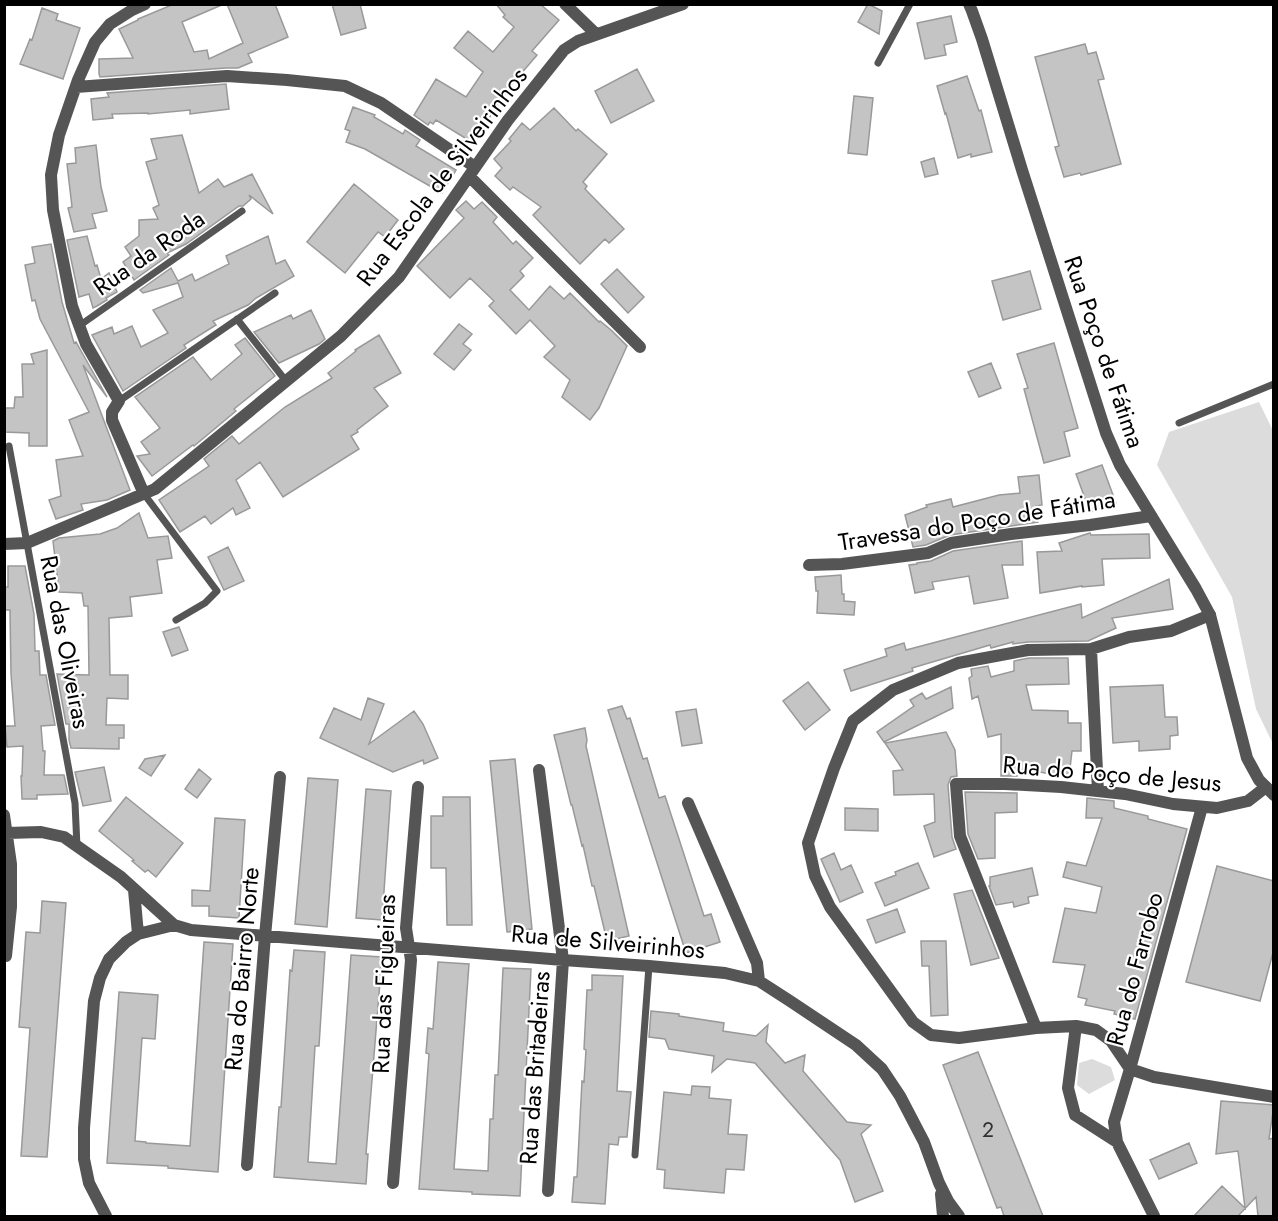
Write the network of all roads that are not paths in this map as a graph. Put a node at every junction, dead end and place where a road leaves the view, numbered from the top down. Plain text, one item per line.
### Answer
1 (145, 4) edge
2 (565, 4) edge
3 (683, 4) edge
4 (910, 4) edge
5 (969, 4) edge
6 (596, 34) junction
7 (878, 63) dead end
8 (76, 87) junction
9 (472, 172) junction
10 (242, 212) dead end
11 (275, 292) dead end
12 (237, 319) junction
13 (79, 326) junction
14 (640, 346) dead end
15 (286, 381) junction
16 (1274, 384) edge
17 (119, 401) junction
18 (1179, 423) dead end
19 (9, 446) dead end
20 (144, 494) junction
21 (1151, 516) junction
22 (27, 543) junction
23 (4, 544) edge
24 (809, 566) dead end
25 (1210, 615) junction
26 (176, 620) dead end
27 (1091, 649) junction
28 (539, 770) dead end
29 (280, 777) dead end
30 (418, 787) dead end
31 (1098, 791) junction
32 (1270, 791) edge
33 (688, 803) dead end
34 (1202, 807) junction
35 (4, 815) edge
36 (7, 833) junction
37 (77, 847) junction
38 (134, 890) junction
39 (174, 925) junction
40 (138, 934) junction
41 (265, 936) junction
42 (408, 947) junction
43 (6, 956) dead end
44 (563, 960) junction
45 (649, 966) junction
46 (759, 981) junction
47 (1076, 1026) junction
48 (1036, 1028) junction
49 (1130, 1069) junction
50 (1274, 1097) edge
51 (1117, 1142) junction
52 (635, 1155) dead end
53 (247, 1165) dead end
54 (393, 1183) dead end
55 (939, 1183) junction
56 (548, 1191) dead end
57 (106, 1216) edge
58 (943, 1216) edge
59 (958, 1216) edge
60 (1154, 1216) edge

1 - 8 street
2 - 6 street
3 - 6 street, Rua Escola de Silveirinhos
4 - 7 lane
5 - 21 street, Rua Poço de Fátima
6 - 9 street, Rua Escola de Silveirinhos
8 - 9 street
8 - 13 street
9 - 14 street
9 - 15 street, Rua Escola de Silveirinhos
10 - 13 lane, Rua da Roda
11 - 12 lane
12 - 15 lane
12 - 17 lane
13 - 17 street
15 - 20 street, Rua Escola de Silveirinhos
16 - 18 lane
17 - 20 street
19 - 22 lane, Rua das Oliveiras
20 - 22 street, Rua Escola de Silveirinhos
20 - 26 lane
21 - 24 street, Travessa do Poço de Fátima
21 - 25 street, Rua Poço de Fátima
22 - 23 street, Rua Escola de Silveirinhos
22 - 37 lane, Rua das Oliveiras
25 - 27 street
25 - 32 street, Rua Poço de Fátima
27 - 31 street
27 - 48 street
28 - 44 street, Rua das Britadeiras
29 - 41 street, Rua do Bairro Norte
30 - 42 street, Rua das Figueiras
31 - 34 street, Rua do Poço de Jesus
31 - 48 street, Rua do Poço de Jesus
32 - 34 street, Rua do Poço de Jesus
33 - 46 street
34 - 49 street, Rua do Farrobo
35 - 36 street
36 - 37 street
36 - 43 street
37 - 38 street
38 - 39 street
38 - 40 street
39 - 40 street
39 - 41 street, Rua de Silveirinhos
40 - 57 street
41 - 42 street, Rua de Silveirinhos
41 - 53 street, Rua do Bairro Norte
42 - 44 street, Rua de Silveirinhos
42 - 54 street, Rua das Figueiras
44 - 45 street, Rua de Silveirinhos
44 - 56 street, Rua das Britadeiras
45 - 46 street, Rua de Silveirinhos
45 - 52 lane
46 - 55 street, Rua de Silveirinhos
47 - 48 street
47 - 49 street
47 - 51 street, Rua do Farrobo
49 - 50 street
49 - 51 street, Rua do Farrobo
51 - 60 street, Rua do Farrobo
55 - 58 street, Rua de Silveirinhos
55 - 59 street, Rua de Silveirinhos

